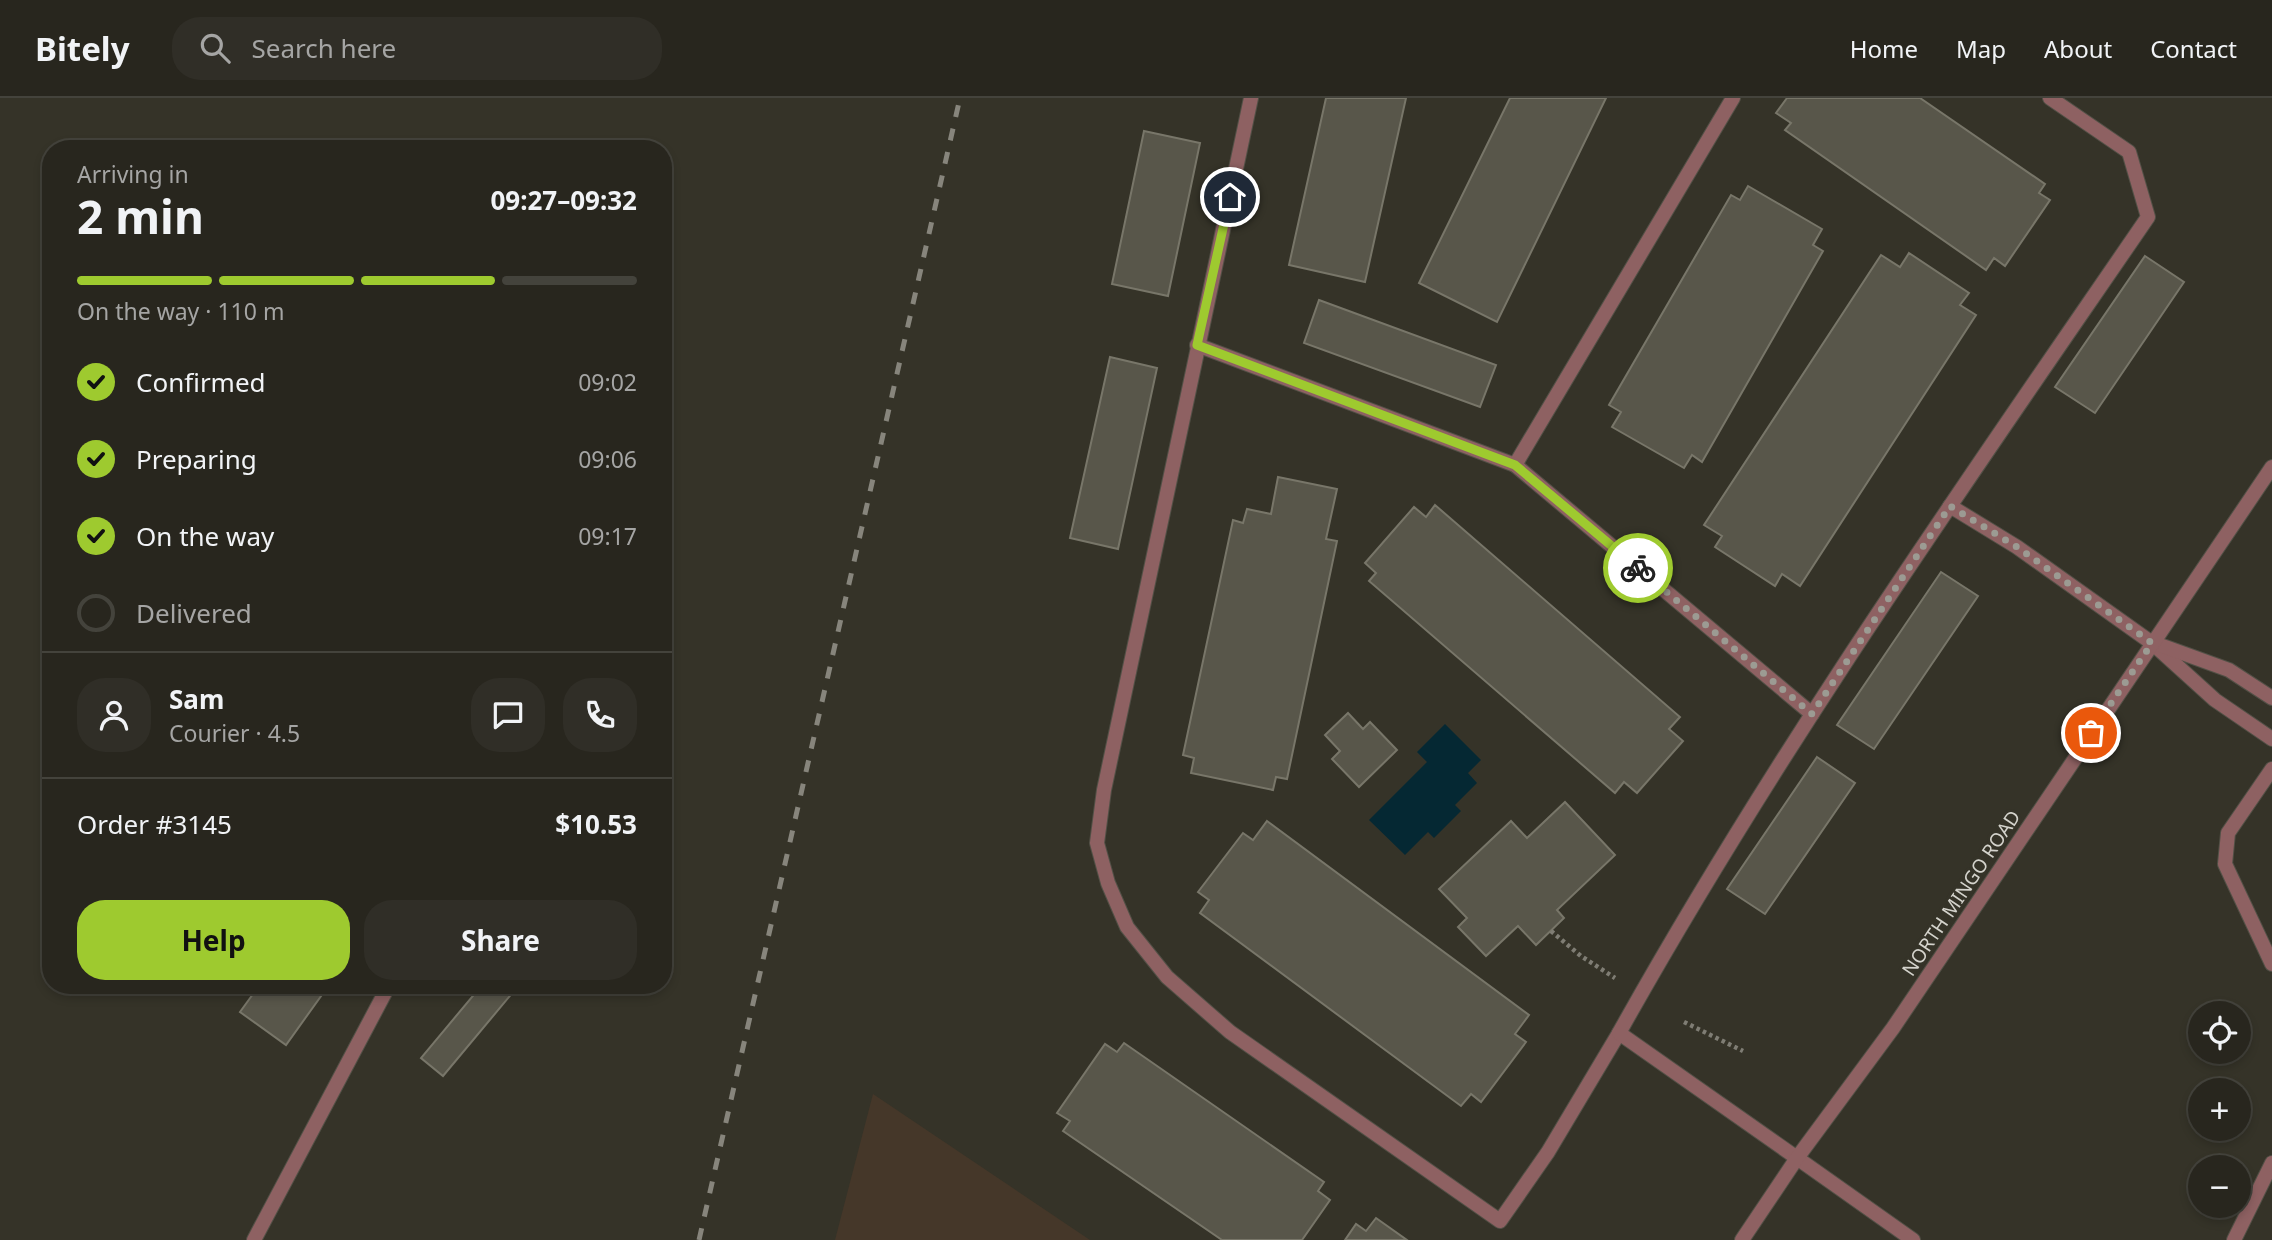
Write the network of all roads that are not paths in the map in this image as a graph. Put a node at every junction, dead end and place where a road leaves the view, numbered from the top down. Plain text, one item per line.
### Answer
1 (1251, 98) edge
2 (1733, 98) edge
3 (2050, 98) edge
4 (1197, 345) junction
5 (1515, 465) junction
6 (2272, 467) edge
7 (1950, 506) junction
8 (2152, 643) junction
9 (2272, 698) edge
10 (1812, 714) junction
11 (2272, 739) edge
12 (2272, 769) edge
13 (2272, 964) edge
14 (384, 994) edge
15 (1619, 1033) junction
16 (1797, 1158) junction
17 (2272, 1163) edge
18 (254, 1240) edge
19 (1742, 1240) edge
20 (1913, 1240) edge
21 (2234, 1240) edge

1 - 4 street
2 - 5 street
3 - 7 street
4 - 5 street
4 - 15 street
5 - 10 street
6 - 8 street, NORTH MINGO ROAD
7 - 8 street
7 - 10 street
8 - 9 street
8 - 11 street
8 - 16 street, NORTH MINGO ROAD
10 - 15 street
12 - 13 street
14 - 18 street
15 - 16 street
16 - 19 street, NORTH MINGO ROAD
16 - 20 street
17 - 21 street

